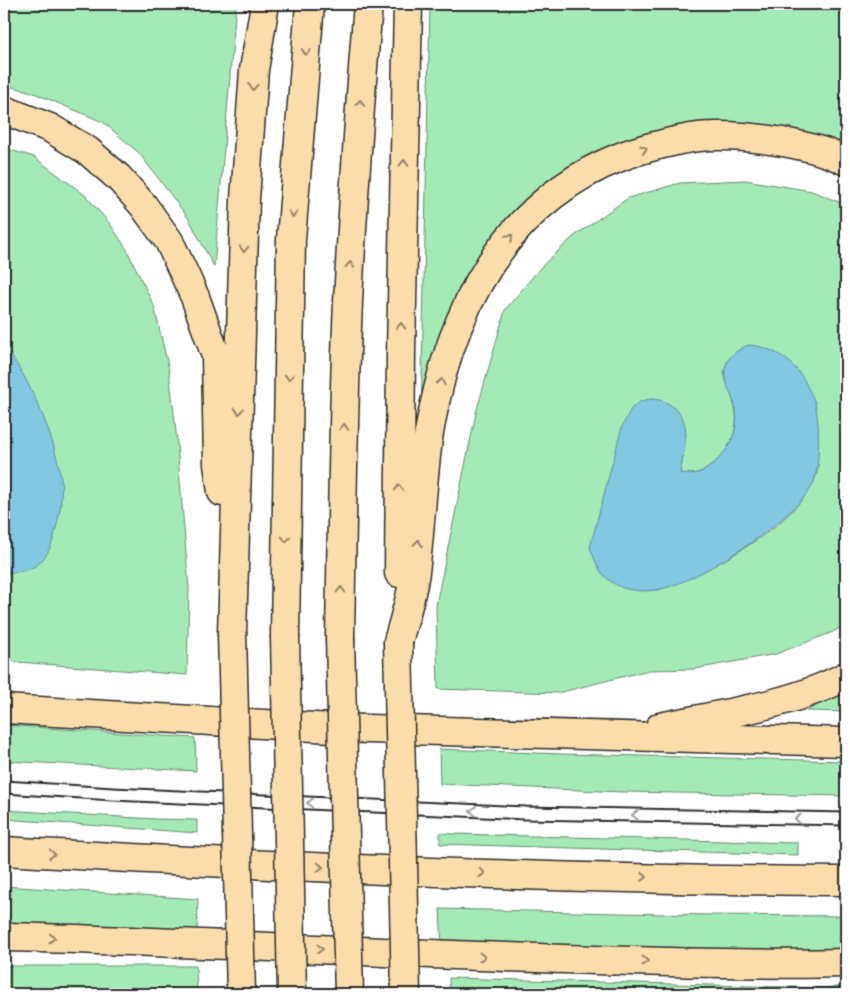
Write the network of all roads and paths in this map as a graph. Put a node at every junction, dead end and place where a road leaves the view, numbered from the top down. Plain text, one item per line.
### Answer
1 (265, 4) edge
2 (310, 4) edge
3 (368, 4) edge
4 (408, 4) edge
5 (4, 110) edge
6 (846, 161) edge
7 (234, 570) junction
8 (398, 642) junction
9 (846, 676) edge
10 (4, 697) edge
11 (4, 709) edge
12 (70, 713) junction
13 (614, 737) junction
14 (846, 742) edge
15 (4, 787) edge
16 (846, 820) edge
17 (4, 851) edge
18 (846, 881) edge
19 (4, 937) edge
20 (846, 963) edge
21 (241, 994) edge
22 (292, 994) edge
23 (349, 994) edge
24 (406, 994) edge

1 -> 7 highway
2 -> 22 highway, bridge
23 -> 3 highway, bridge
8 -> 4 highway
5 - 7 highway
8 -> 6 highway
7 - 21 highway, bridge
8 - 24 highway, bridge
9 - 13 highway
10 - 12 highway
11 - 12 highway
12 - 13 highway
13 - 14 highway
16 -> 15 lane
17 -> 18 highway
19 -> 20 highway

